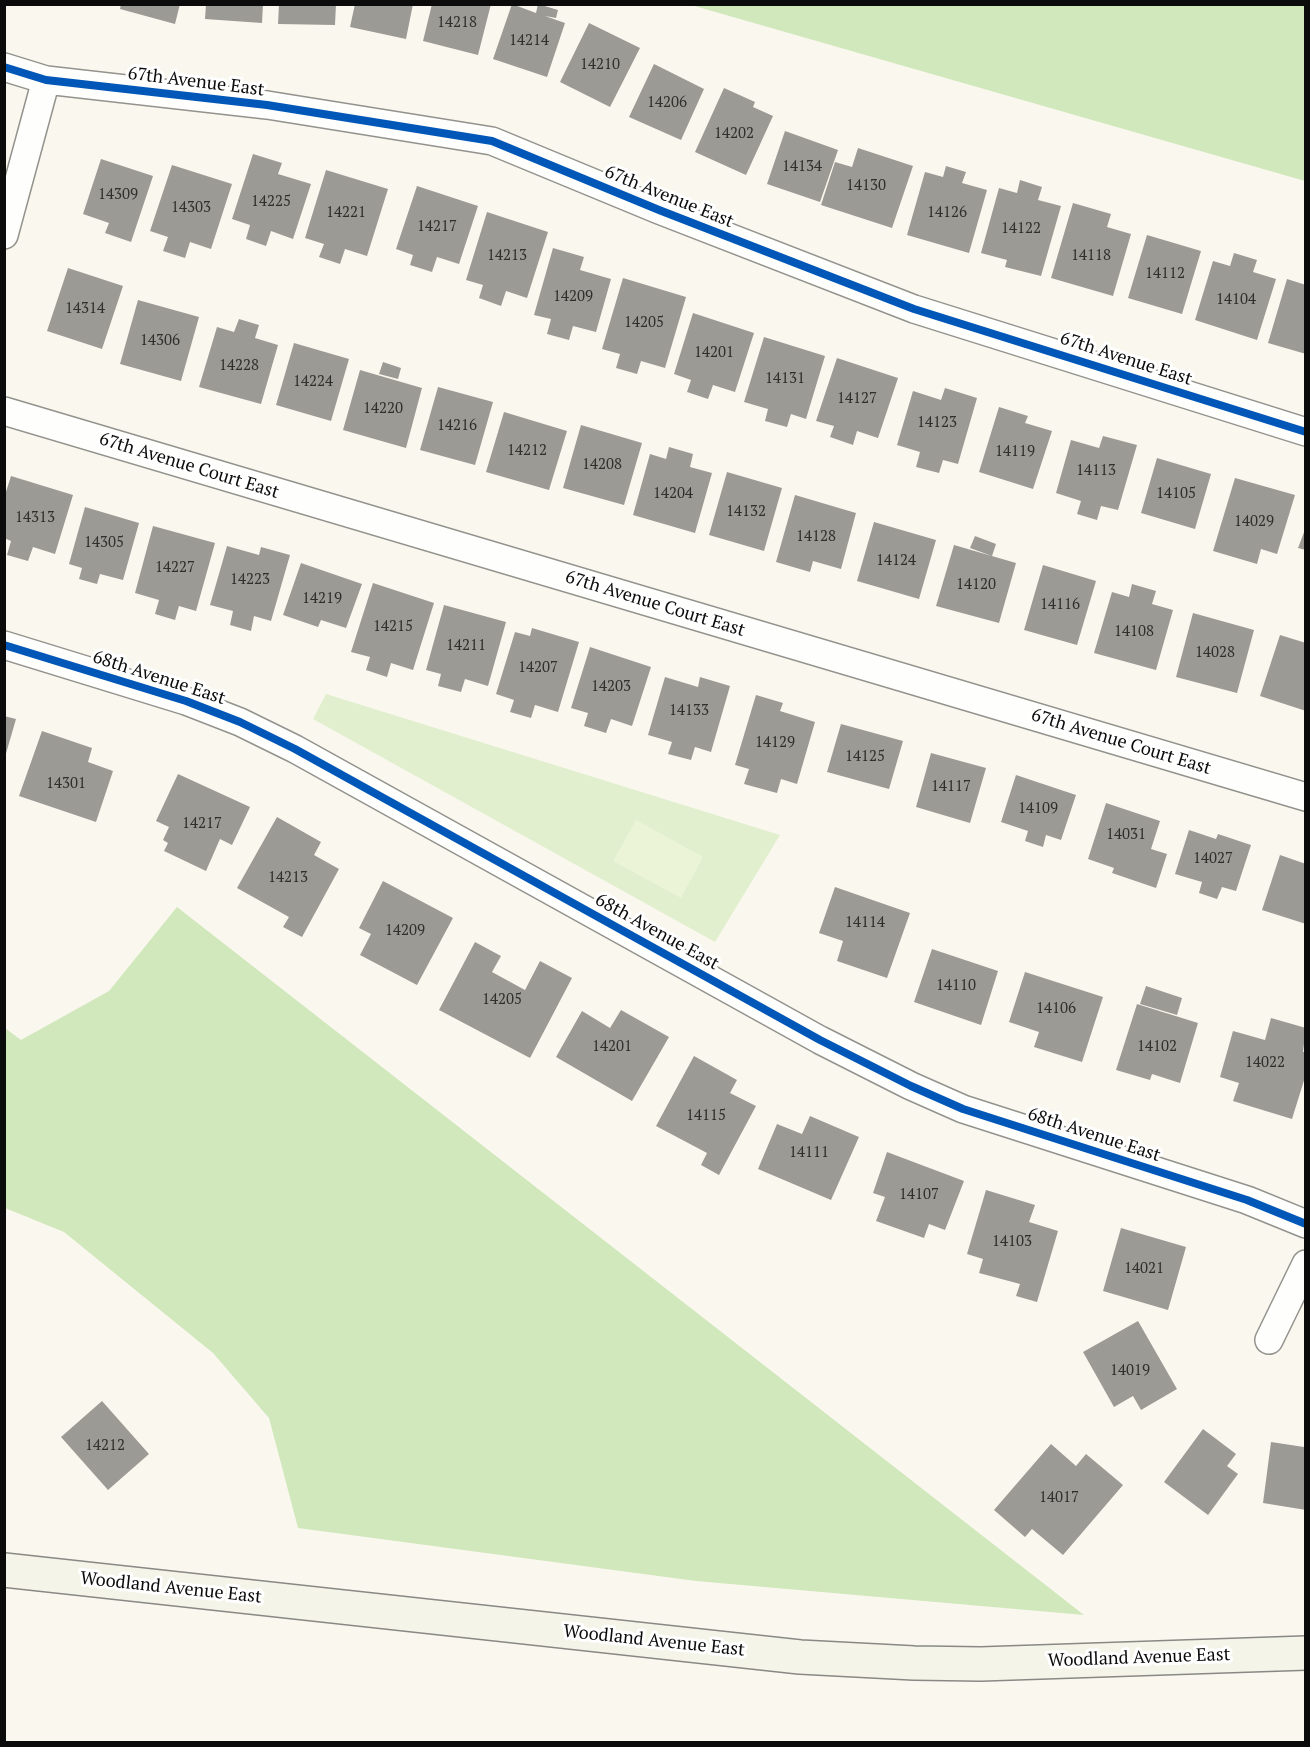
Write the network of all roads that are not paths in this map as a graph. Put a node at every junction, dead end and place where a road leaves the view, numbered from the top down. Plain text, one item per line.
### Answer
1 (4, 67) edge
2 (46, 80) junction
3 (4, 235) edge
4 (4, 411) edge
5 (1305, 432) edge
6 (4, 645) edge
7 (1305, 797) edge
8 (1305, 1224) edge
9 (1305, 1264) edge
10 (1269, 1340) dead end
11 (4, 1570) edge
12 (1305, 1653) edge

1 - 2 street, 67th Avenue East
2 - 3 street
2 - 5 street, 67th Avenue East
4 - 7 street, 67th Avenue Court East
6 - 8 street, 68th Avenue East
9 - 10 street
11 - 12 street, Woodland Avenue East

